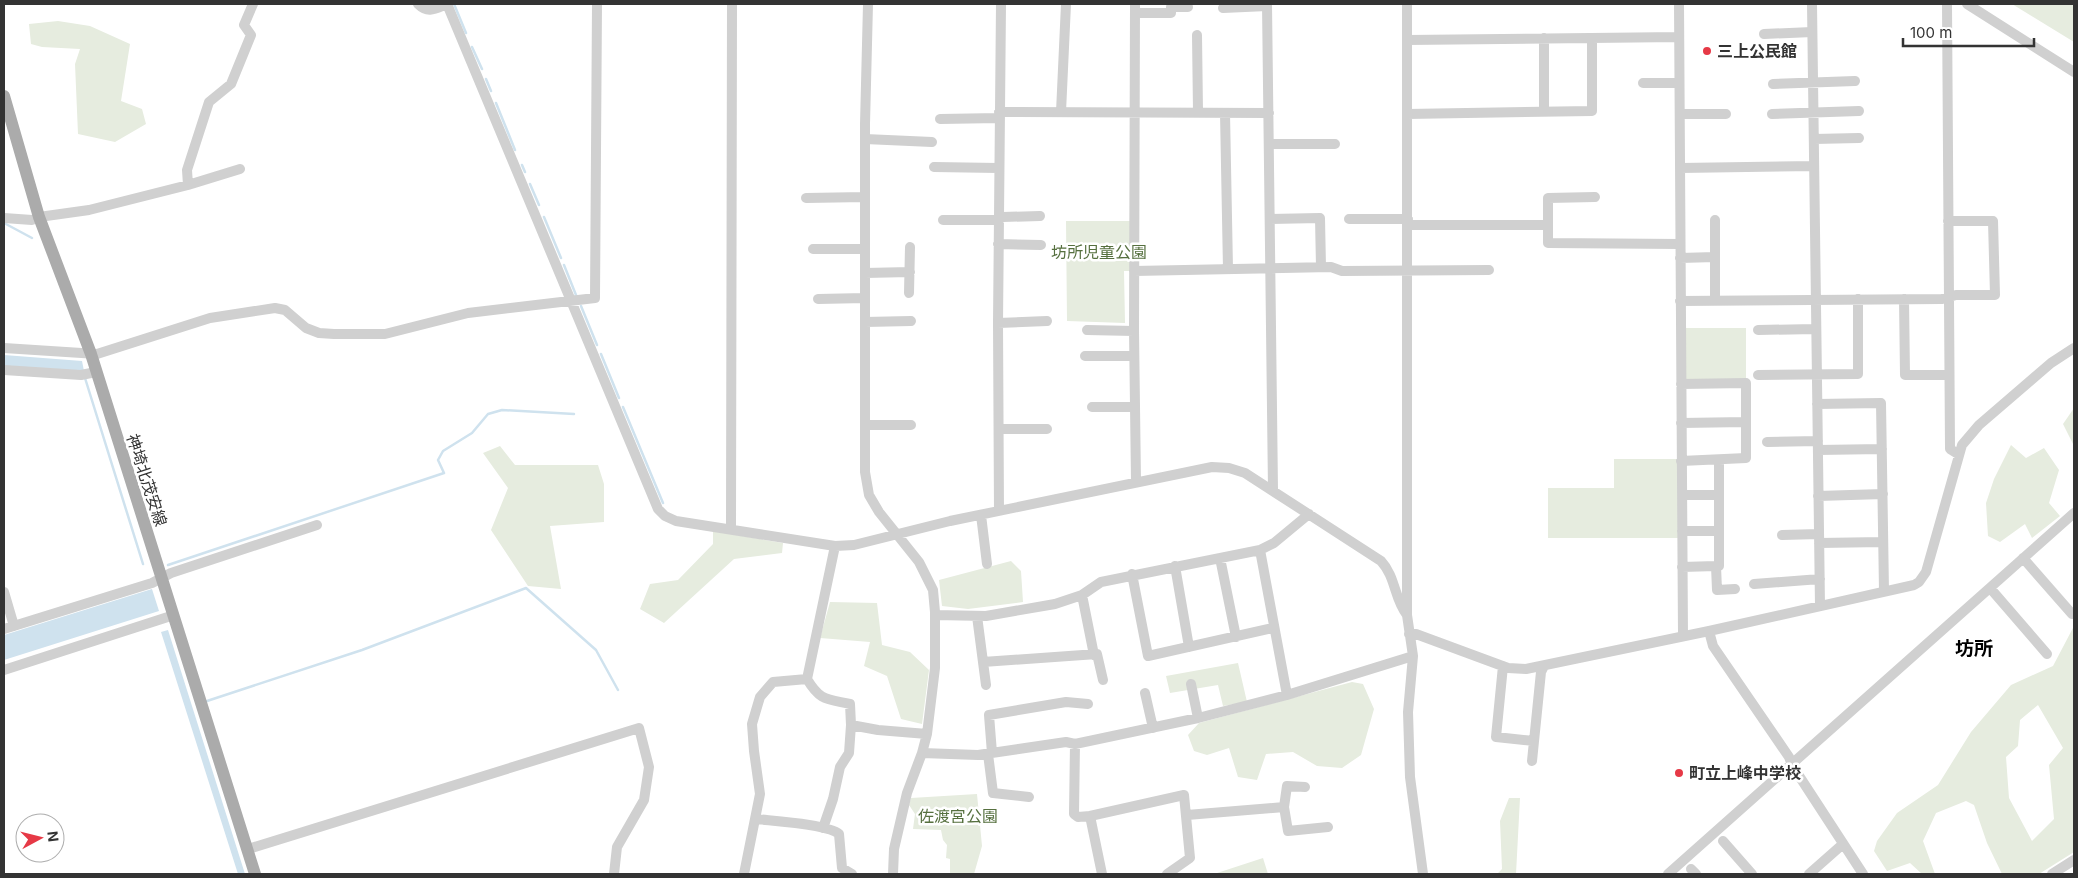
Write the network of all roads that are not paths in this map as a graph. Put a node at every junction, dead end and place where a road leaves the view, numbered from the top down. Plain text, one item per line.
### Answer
1 (253, 4) edge
2 (418, 4) edge
3 (447, 4) edge
4 (597, 4) edge
5 (732, 4) edge
6 (868, 4) edge
7 (1001, 4) edge
8 (1066, 4) edge
9 (1407, 4) edge
10 (1679, 4) edge
11 (1812, 4) edge
12 (1947, 4) edge
13 (1967, 4) edge
14 (1267, 5) edge
15 (1188, 7) dead end
16 (1135, 8) edge
17 (1223, 8) dead end
18 (1812, 32) junction
19 (1764, 34) dead end
20 (1197, 35) dead end
21 (1679, 37) junction
22 (1544, 38) junction
23 (1592, 38) junction
24 (1407, 40) junction
25 (2074, 72) edge
26 (1855, 81) dead end
27 (1643, 83) dead end
28 (1679, 83) junction
29 (1813, 83) junction
30 (1773, 84) dead end
31 (4, 96) edge
32 (1859, 111) dead end
33 (1061, 112) junction
34 (1133, 112) junction
35 (1198, 112) junction
36 (1225, 112) junction
37 (1544, 112) junction
38 (1269, 113) junction
39 (1813, 113) junction
40 (1407, 114) junction
41 (1680, 114) junction
42 (1726, 114) dead end
43 (1772, 114) dead end
44 (999, 115) junction
45 (940, 119) dead end
46 (1859, 138) dead end
47 (865, 139) junction
48 (1814, 139) junction
49 (932, 142) dead end
50 (1269, 144) junction
51 (1335, 144) dead end
52 (1814, 166) junction
53 (934, 167) dead end
54 (998, 168) junction
55 (1680, 168) junction
56 (240, 169) dead end
57 (188, 185) junction
58 (865, 197) junction
59 (1594, 197) dead end
60 (806, 198) dead end
61 (1040, 216) dead end
62 (39, 217) junction
63 (4, 218) edge
64 (1270, 219) junction
65 (1349, 219) dead end
66 (943, 220) dead end
67 (998, 220) junction
68 (1714, 220) dead end
69 (1948, 221) junction
70 (1408, 222) junction
71 (1548, 225) junction
72 (998, 244) junction
73 (1680, 244) junction
74 (1041, 245) dead end
75 (910, 247) dead end
76 (813, 249) dead end
77 (865, 249) junction
78 (1715, 257) junction
79 (1680, 258) junction
80 (1321, 267) junction
81 (1228, 269) junction
82 (1270, 269) junction
83 (1134, 270) junction
84 (1408, 270) junction
85 (1489, 270) dead end
86 (910, 272) junction
87 (865, 273) junction
88 (909, 293) dead end
89 (1949, 297) junction
90 (865, 298) junction
91 (818, 299) dead end
92 (1858, 299) junction
93 (1904, 299) junction
94 (570, 300) junction
95 (1715, 300) junction
96 (1815, 300) junction
97 (1680, 301) junction
98 (912, 321) dead end
99 (865, 322) junction
100 (1047, 322) dead end
101 (998, 323) junction
102 (1816, 329) junction
103 (1087, 330) dead end
104 (1758, 330) dead end
105 (1134, 331) junction
106 (4, 348) edge
107 (2074, 348) edge
108 (91, 354) junction
109 (1085, 356) dead end
110 (1134, 356) junction
111 (4, 370) edge
112 (89, 374) junction
113 (1816, 374) junction
114 (1758, 375) dead end
115 (1949, 375) junction
116 (1681, 384) junction
117 (1817, 404) junction
118 (1135, 406) junction
119 (1092, 407) dead end
120 (1746, 422) junction
121 (1681, 423) junction
122 (865, 425) junction
123 (911, 425) dead end
124 (999, 428) junction
125 (1047, 429) dead end
126 (1768, 442) dead end
127 (1818, 446) junction
128 (1882, 449) junction
129 (1958, 454) junction
130 (1719, 460) junction
131 (1682, 461) junction
132 (1136, 481) junction
133 (1273, 490) junction
134 (1719, 494) junction
135 (1882, 494) junction
136 (1682, 495) junction
137 (1818, 496) junction
138 (999, 511) junction
139 (2074, 513) edge
140 (1309, 514) junction
141 (981, 515) junction
142 (316, 525) dead end
143 (731, 529) junction
144 (1682, 531) junction
145 (1719, 531) junction
146 (898, 533) junction
147 (1782, 535) dead end
148 (1819, 538) junction
149 (1883, 542) junction
150 (835, 546) junction
151 (1260, 550) junction
152 (1220, 558) junction
153 (2023, 558) junction
154 (987, 564) dead end
155 (1175, 566) junction
156 (1716, 566) junction
157 (1682, 567) junction
158 (1132, 574) junction
159 (162, 578) junction
160 (1820, 579) junction
161 (1754, 584) dead end
162 (1990, 588) junction
163 (1736, 589) dead end
164 (1884, 591) junction
165 (4, 592) edge
166 (1082, 595) junction
167 (1820, 606) junction
168 (2072, 614) dead end
169 (174, 615) junction
170 (935, 615) junction
171 (1407, 615) junction
172 (977, 616) junction
173 (14, 626) junction
174 (1273, 628) junction
175 (4, 629) edge
176 (1709, 631) junction
177 (1409, 634) junction
178 (1236, 636) junction
179 (1683, 636) junction
180 (1190, 647) junction
181 (1094, 654) junction
182 (2047, 654) dead end
183 (1413, 656) junction
184 (983, 662) junction
185 (1503, 666) junction
186 (1544, 666) junction
187 (4, 670) edge
188 (806, 679) junction
189 (1103, 680) dead end
190 (1191, 684) dead end
191 (986, 685) dead end
192 (1145, 693) dead end
193 (1287, 695) junction
194 (1088, 704) dead end
195 (1198, 718) junction
196 (851, 725) junction
197 (1153, 728) junction
198 (927, 734) junction
199 (1534, 740) junction
200 (1075, 744) junction
201 (922, 752) junction
202 (990, 754) junction
203 (1532, 761) dead end
204 (1792, 765) junction
205 (1305, 788) dead end
206 (1029, 797) dead end
207 (1284, 807) junction
208 (1090, 816) junction
209 (1187, 816) junction
210 (756, 819) junction
211 (1328, 826) dead end
212 (823, 828) junction
213 (1723, 841) dead end
214 (1843, 844) junction
215 (248, 849) junction
216 (2074, 860) edge
217 (255, 874) edge
218 (614, 874) edge
219 (744, 874) edge
220 (852, 874) edge
221 (893, 874) edge
222 (1102, 874) edge
223 (1167, 874) edge
224 (1423, 874) edge
225 (1668, 874) edge
226 (1752, 874) edge
227 (1808, 874) edge
228 (1863, 874) edge
229 (2052, 874) edge

1 - 57 street
2 - 3 street
3 - 94 street
4 - 94 street
5 - 143 street
6 - 47 street
7 - 44 street
8 - 33 street
9 - 24 street
10 - 21 street
11 - 18 street
12 - 69 street
13 - 25 street
14 - 17 street
14 - 38 street
15 - 16 street
16 - 34 street
18 - 19 street
18 - 29 street
20 - 35 street
21 - 23 street
21 - 28 street
22 - 23 street
22 - 24 street
22 - 37 street
23 - 37 street
24 - 40 street
26 - 29 street
27 - 28 street
28 - 41 street
29 - 30 street
29 - 39 street
31 - 62 main road, 神埼北茂安線
32 - 39 street
33 - 34 street
33 - 44 street
34 - 35 street
34 - 83 street
35 - 36 street
36 - 38 street
36 - 81 street
37 - 40 street
38 - 50 street
39 - 43 street
39 - 48 street
40 - 70 street
41 - 42 street
41 - 55 street
44 - 45 street
44 - 54 street
46 - 48 street
47 - 49 street
47 - 58 street
48 - 52 street
50 - 51 street
50 - 64 street
52 - 55 street
52 - 96 street
53 - 54 street
54 - 67 street
55 - 73 street
56 - 57 street
57 - 62 street
58 - 60 street
58 - 77 street
59 - 71 street
61 - 67 street
62 - 63 street
62 - 108 main road, 神埼北茂安線
64 - 80 street
64 - 82 street
65 - 70 street
66 - 67 street
67 - 72 street
68 - 78 street
69 - 89 street
69 - 89 street
70 - 71 street
70 - 84 street
71 - 73 street
72 - 74 street
72 - 101 street
73 - 79 street
75 - 86 street
76 - 77 street
77 - 87 street
78 - 79 street
78 - 95 street
79 - 97 street
80 - 82 street
80 - 84 street
81 - 82 street
81 - 83 street
82 - 133 street
83 - 105 street
84 - 85 street
84 - 171 street
86 - 87 street
86 - 88 street
87 - 90 street
89 - 93 street
89 - 115 street
90 - 91 street
90 - 99 street
92 - 93 street
92 - 96 street
92 - 113 street
93 - 115 street
94 - 108 street
94 - 143 street
95 - 96 street
95 - 97 street
96 - 102 street
97 - 116 street
98 - 99 street
99 - 122 street
100 - 101 street
101 - 124 street
102 - 104 street
102 - 113 street
103 - 105 street
105 - 110 street
106 - 108 street
107 - 129 street
108 - 112 main road, 神埼北茂安線
109 - 110 street
110 - 118 street
111 - 112 street
112 - 159 main road, 神埼北茂安線
113 - 114 street
113 - 117 street
115 - 129 street
116 - 120 street
116 - 121 street
117 - 127 street
117 - 128 street
118 - 119 street
118 - 132 street
120 - 121 street
120 - 130 street
121 - 131 street
122 - 123 street
122 - 146 street
124 - 125 street
124 - 138 street
126 - 127 street
127 - 128 street
127 - 137 street
128 - 135 street
129 - 164 street
130 - 131 street
130 - 134 street
131 - 136 street
132 - 133 street
132 - 138 street
133 - 140 street
134 - 136 street
134 - 145 street
135 - 137 street
135 - 149 street
136 - 144 street
137 - 148 street
138 - 141 street
139 - 153 street
140 - 151 street
140 - 171 street
141 - 146 street
141 - 154 street
142 - 159 street
143 - 150 street
144 - 145 street
144 - 157 street
145 - 156 street
146 - 150 street
146 - 170 street
147 - 148 street
148 - 149 street
148 - 160 street
149 - 164 street
150 - 188 street
151 - 152 street
151 - 174 street
152 - 155 street
152 - 178 street
153 - 162 street
153 - 168 street
155 - 158 street
155 - 180 street
156 - 157 street
156 - 163 street
157 - 179 street
158 - 166 street
158 - 180 street
159 - 169 main road, 神埼北茂安線
159 - 173 street
160 - 161 street
160 - 167 street
162 - 182 street
162 - 204 street
164 - 167 street
165 - 173 street
166 - 172 street
166 - 181 street
167 - 176 street
169 - 187 street
169 - 215 main road, 神埼北茂安線
170 - 172 street
170 - 198 street
171 - 177 street
172 - 184 street
173 - 175 street
174 - 178 street
174 - 193 street
176 - 179 street
176 - 204 street
177 - 183 street
177 - 185 street
178 - 180 street
179 - 186 street
181 - 184 street
181 - 189 street
183 - 193 street
183 - 224 street
184 - 191 street
185 - 186 street
185 - 199 street
186 - 199 street
188 - 196 street
188 - 210 street
190 - 195 street
192 - 197 street
193 - 195 street
194 - 202 street
195 - 197 street
196 - 198 street
196 - 212 street
197 - 200 street
198 - 201 street
199 - 203 street
200 - 202 street
200 - 208 street
201 - 202 street
201 - 221 street
202 - 206 street
204 - 214 street
204 - 225 street
205 - 207 street
207 - 209 street
207 - 211 street
208 - 209 street
208 - 222 street
209 - 223 street
210 - 212 street
210 - 219 street
212 - 220 street
213 - 226 street
214 - 227 street
214 - 228 street
215 - 217 main road, 神埼北茂安線
215 - 218 street
216 - 229 street

